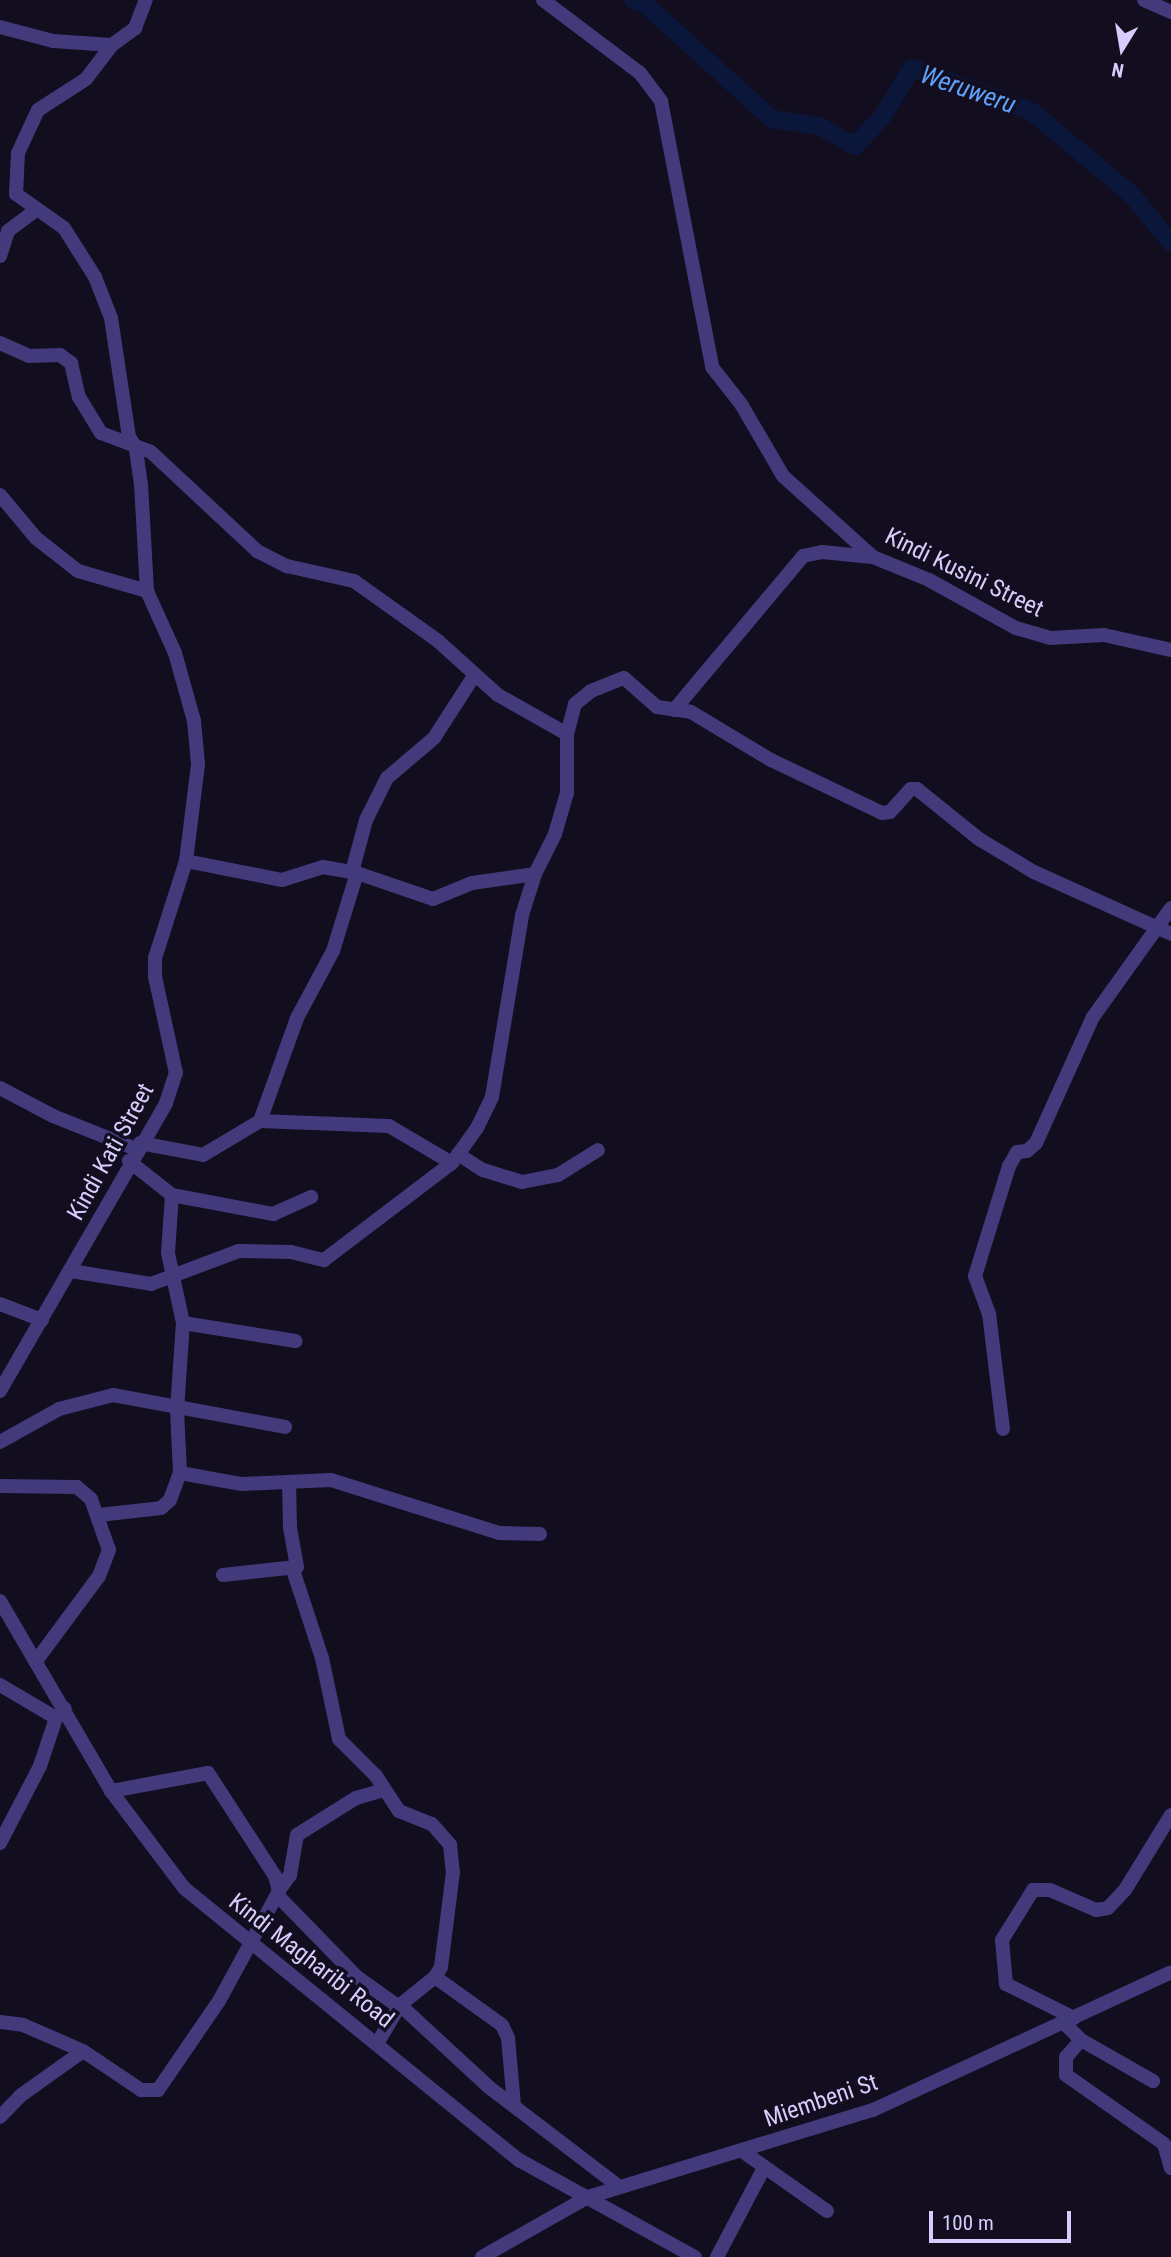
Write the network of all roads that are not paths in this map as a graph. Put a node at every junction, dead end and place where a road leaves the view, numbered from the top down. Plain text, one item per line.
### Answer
1 (146, 0) edge
2 (543, 0) edge
3 (1144, 0) edge
4 (1171, 12) edge
5 (0, 27) edge
6 (111, 45) junction
7 (37, 209) junction
8 (0, 256) edge
9 (0, 343) edge
10 (136, 448) junction
11 (0, 495) edge
12 (873, 557) junction
13 (147, 591) junction
14 (1171, 650) edge
15 (474, 676) junction
16 (674, 710) junction
17 (567, 734) junction
18 (186, 861) junction
19 (354, 872) junction
20 (535, 874) junction
21 (1171, 908) edge
22 (1157, 925) junction
23 (1171, 933) edge
24 (0, 1088) edge
25 (260, 1121) junction
26 (598, 1150) dead end
27 (135, 1151) junction
28 (455, 1158) junction
29 (172, 1195) junction
30 (311, 1197) dead end
31 (71, 1271) junction
32 (174, 1278) junction
33 (0, 1304) edge
34 (42, 1320) junction
35 (183, 1323) junction
36 (296, 1341) dead end
37 (0, 1391) edge
38 (177, 1410) junction
39 (285, 1427) dead end
40 (1003, 1429) dead end
41 (0, 1443) edge
42 (180, 1473) junction
43 (289, 1482) junction
44 (0, 1486) edge
45 (99, 1515) junction
46 (540, 1534) dead end
47 (293, 1570) junction
48 (223, 1575) dead end
49 (0, 1601) edge
50 (36, 1661) junction
51 (0, 1685) edge
52 (61, 1713) junction
53 (384, 1790) junction
54 (111, 1791) junction
55 (1171, 1815) edge
56 (0, 1843) edge
57 (278, 1892) junction
58 (247, 1943) junction
59 (1171, 1972) edge
60 (435, 1978) junction
61 (400, 2006) junction
62 (1069, 2021) junction
63 (0, 2022) edge
64 (1081, 2040) junction
65 (378, 2042) junction
66 (83, 2051) junction
67 (1153, 2081) dead end
68 (514, 2105) junction
69 (0, 2118) edge
70 (742, 2151) junction
71 (764, 2168) junction
72 (1171, 2168) edge
73 (618, 2186) junction
74 (588, 2197) junction
75 (827, 2211) dead end
76 (482, 2257) edge
77 (695, 2257) edge
78 (717, 2257) edge

1 - 6 street
2 - 12 street, Kindi Kusini Street
3 - 4 street
5 - 6 street
6 - 7 street
7 - 8 street
7 - 10 street
9 - 10 street
10 - 13 street
10 - 15 street
11 - 13 street
12 - 14 street, Kindi Kusini Street
12 - 16 street
13 - 18 street, Kindi Kati Street
15 - 17 street
15 - 19 street
16 - 17 street
16 - 22 street
17 - 20 street
18 - 19 street
18 - 27 street, Kindi Kati Street
19 - 20 street
19 - 25 street
20 - 28 street
21 - 22 street
22 - 23 street
22 - 40 street
24 - 27 street
25 - 27 street
25 - 28 street
26 - 28 street
27 - 29 street
27 - 31 street, Kindi Kati Street
28 - 32 street
29 - 30 street
29 - 32 street
31 - 32 street
31 - 34 street, Kindi Kati Street
32 - 35 street
33 - 34 street
34 - 37 street, Kindi Kati Street
35 - 36 street
35 - 38 street
38 - 39 street
38 - 41 street
38 - 42 street
42 - 43 street
42 - 45 street
43 - 46 street
43 - 47 street
44 - 45 street
45 - 50 street
47 - 48 street
47 - 53 street
49 - 50 street, Kindi Magharibi Road
50 - 52 street, Kindi Magharibi Road
51 - 52 street
52 - 54 street, Kindi Magharibi Road
52 - 56 street
53 - 57 street
53 - 60 street
54 - 57 street
54 - 58 street, Kindi Magharibi Road
55 - 62 street
57 - 58 street
57 - 61 street
58 - 65 street, Kindi Magharibi Road
58 - 66 street
59 - 62 street, Miembeni St
60 - 61 street
60 - 68 street
61 - 65 street
61 - 68 street
62 - 64 street
62 - 70 street, Miembeni St
63 - 66 street
64 - 67 street
64 - 72 street
65 - 74 street, Kindi Magharibi Road
66 - 69 street
68 - 73 street
70 - 71 street
70 - 73 street, Miembeni St
71 - 75 street
71 - 78 street
73 - 74 street, Miembeni St
74 - 76 street, Miembeni St
74 - 77 street, Kindi Magharibi Road

